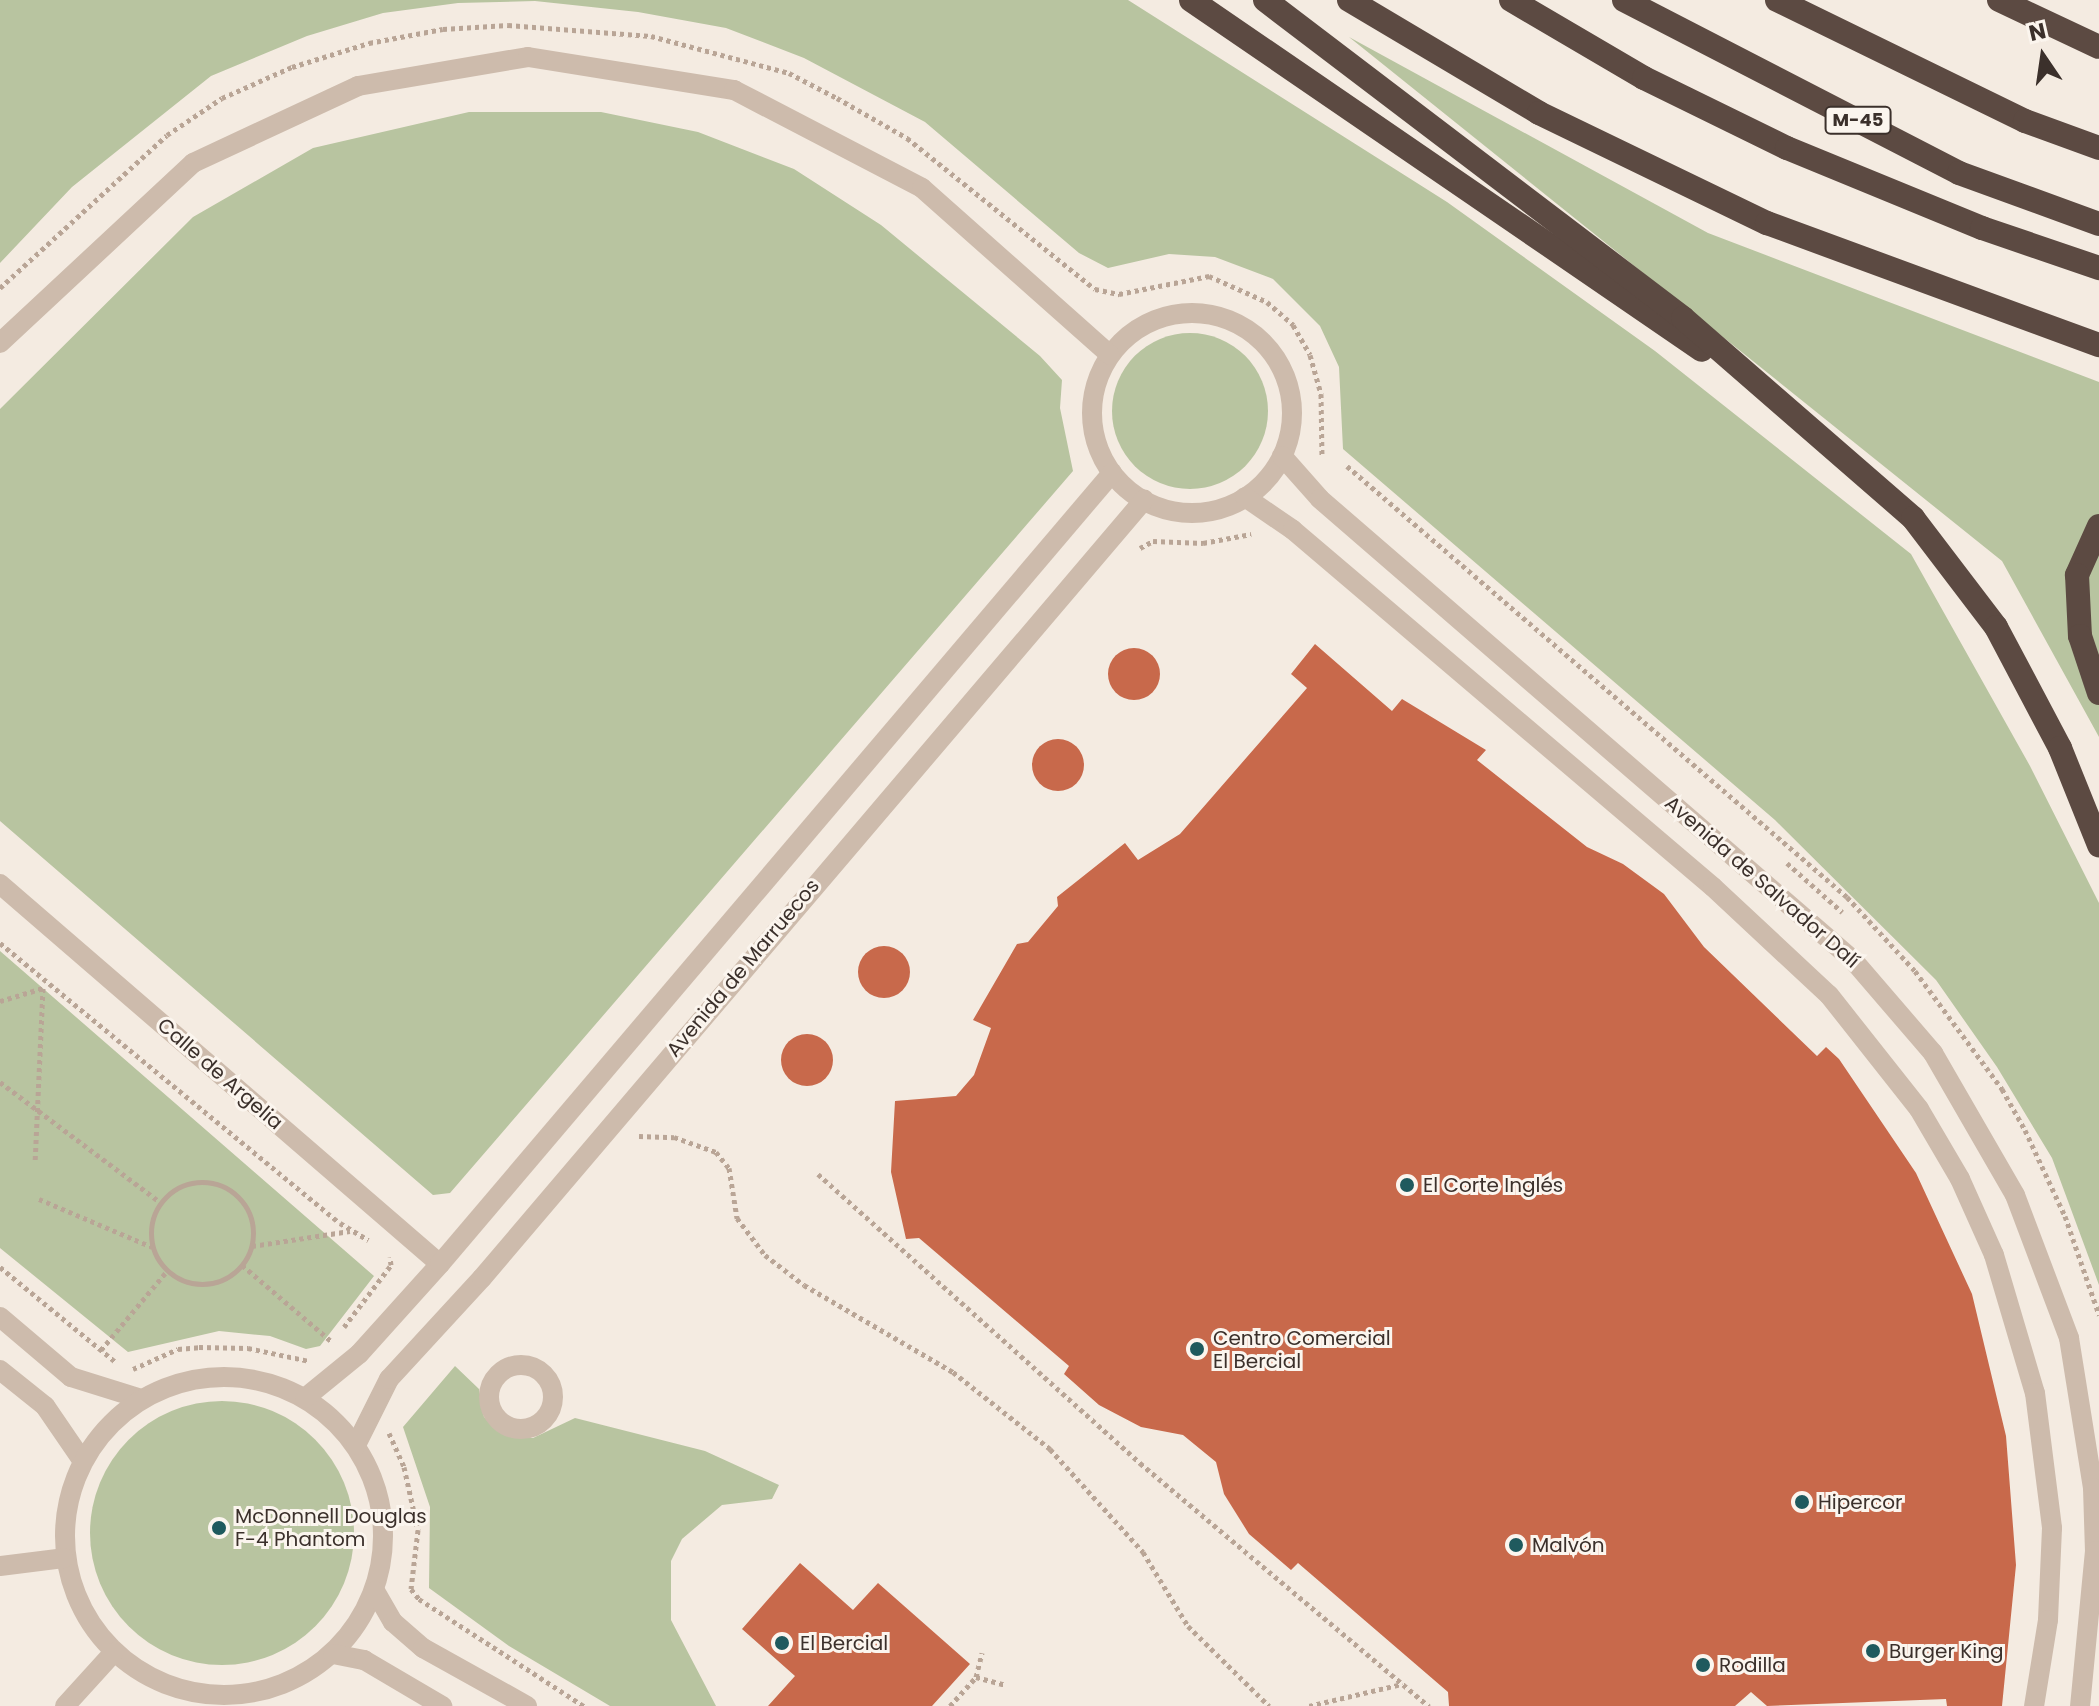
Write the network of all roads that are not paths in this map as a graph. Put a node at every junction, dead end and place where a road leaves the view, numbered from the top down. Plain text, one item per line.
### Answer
1 (1191, 0) edge
2 (1265, 0) edge
3 (1349, 0) edge
4 (1511, 0) edge
5 (1624, 0) edge
6 (1777, 0) edge
7 (1999, 0) edge
8 (2099, 47) edge
9 (2099, 148) edge
10 (2099, 224) edge
11 (2099, 268) edge
12 (0, 343) edge
13 (2099, 345) edge
14 (1110, 355) junction
15 (1762, 387) junction
16 (1282, 456) junction
17 (1112, 473) junction
18 (1245, 497) junction
19 (1144, 500) junction
20 (2099, 526) edge
21 (2099, 693) edge
22 (2080, 794) junction
23 (2099, 828) edge
24 (2099, 845) edge
25 (0, 884) edge
26 (440, 1264) junction
27 (0, 1317) edge
28 (0, 1370) edge
29 (305, 1398) junction
30 (141, 1399) junction
31 (356, 1445) junction
32 (82, 1460) junction
33 (64, 1558) junction
34 (0, 1566) edge
35 (375, 1591) junction
36 (113, 1653) junction
37 (333, 1654) junction
38 (239, 1701) edge
39 (65, 1706) edge
40 (442, 1706) edge
41 (527, 1706) edge
42 (2034, 1706) edge
43 (2080, 1706) edge

1 - 15 highway
2 - 15 highway
3 - 13 highway
4 - 11 highway
5 - 10 highway, M-45
6 - 9 highway
7 - 8 highway
12 - 14 street
14 - 16 street
14 - 17 street
15 - 22 highway
16 - 18 street
16 - 43 street, Avenida de Salvador Dalí
17 - 19 street
17 - 26 street, Avenida de Marruecos
18 - 19 street
18 - 42 street, Avenida de Salvador Dalí
19 - 31 street, Avenida de Marruecos
20 - 21 highway
22 - 23 street
22 - 24 highway
25 - 26 street, Calle de Argelia
26 - 29 street, Avenida de Marruecos
27 - 30 street
28 - 32 street
29 - 30 street
29 - 31 street
30 - 32 street
31 - 35 street
32 - 33 street
33 - 34 street
33 - 36 street
35 - 37 street
35 - 41 street
36 - 38 street
36 - 39 street
37 - 38 street
37 - 40 street

